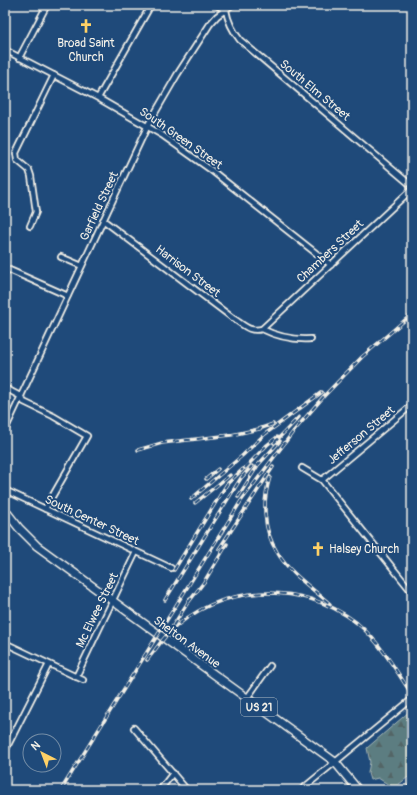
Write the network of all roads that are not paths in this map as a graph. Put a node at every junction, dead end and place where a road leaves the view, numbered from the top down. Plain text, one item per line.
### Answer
1 (47, 5) edge
2 (151, 5) edge
3 (216, 5) edge
4 (232, 5) edge
5 (226, 10) junction
6 (5, 50) edge
7 (19, 58) junction
8 (54, 75) junction
9 (98, 98) junction
10 (148, 125) junction
11 (412, 186) edge
12 (412, 189) edge
13 (103, 220) junction
14 (30, 226) dead end
15 (60, 257) dead end
16 (331, 265) junction
17 (82, 266) junction
18 (5, 268) edge
19 (68, 296) junction
20 (262, 329) junction
21 (311, 339) dead end
22 (5, 388) edge
23 (20, 396) junction
24 (412, 405) edge
25 (5, 430) edge
26 (302, 468) dead end
27 (322, 480) junction
28 (5, 490) edge
29 (45, 509) junction
30 (5, 510) edge
31 (136, 552) junction
32 (171, 568) dead end
33 (412, 592) edge
34 (112, 602) junction
35 (5, 643) edge
36 (49, 664) junction
37 (270, 666) dead end
38 (76, 677) junction
39 (83, 680) dead end
40 (247, 698) junction
41 (412, 700) edge
42 (134, 728) dead end
43 (5, 751) edge
44 (335, 762) junction
45 (173, 773) junction
46 (160, 790) edge
47 (187, 790) edge
48 (301, 790) edge
49 (358, 790) edge

1 - 7 street
2 - 9 street
3 - 5 street
4 - 5 street, Garfield Street
5 - 10 street, Garfield Street
5 - 11 street, South Elm Street
6 - 7 street, South Green Street
7 - 8 street, South Green Street
8 - 9 street, South Green Street
8 - 14 street
9 - 10 street, South Green Street
10 - 13 street, Garfield Street
10 - 16 street, South Green Street
12 - 16 street, Chambers Street
13 - 17 street, Garfield Street
13 - 20 street, Harrison Street
15 - 17 street
16 - 20 street, Chambers Street
17 - 19 street, Garfield Street
18 - 19 street
19 - 23 street, Garfield Street
20 - 21 street, Harrison Street
22 - 23 street
23 - 25 street, Garfield Street
23 - 29 street
24 - 27 street, Jefferson Street
26 - 27 street
27 - 33 street
28 - 29 street, South Center Street
29 - 31 street, South Center Street
30 - 34 main road, Shelton Avenue / US 21
31 - 32 street, South Center Street
31 - 34 street, Mc Elwee Street
34 - 38 street, Mc Elwee Street
34 - 40 main road, Shelton Avenue / US 21
35 - 36 street
36 - 38 street
36 - 43 street
37 - 40 street
38 - 39 street
40 - 44 main road, Shelton Avenue / US 21
41 - 44 street
42 - 45 street
44 - 48 street
44 - 49 main road, Shelton Avenue / US 21
45 - 46 street
45 - 47 street

